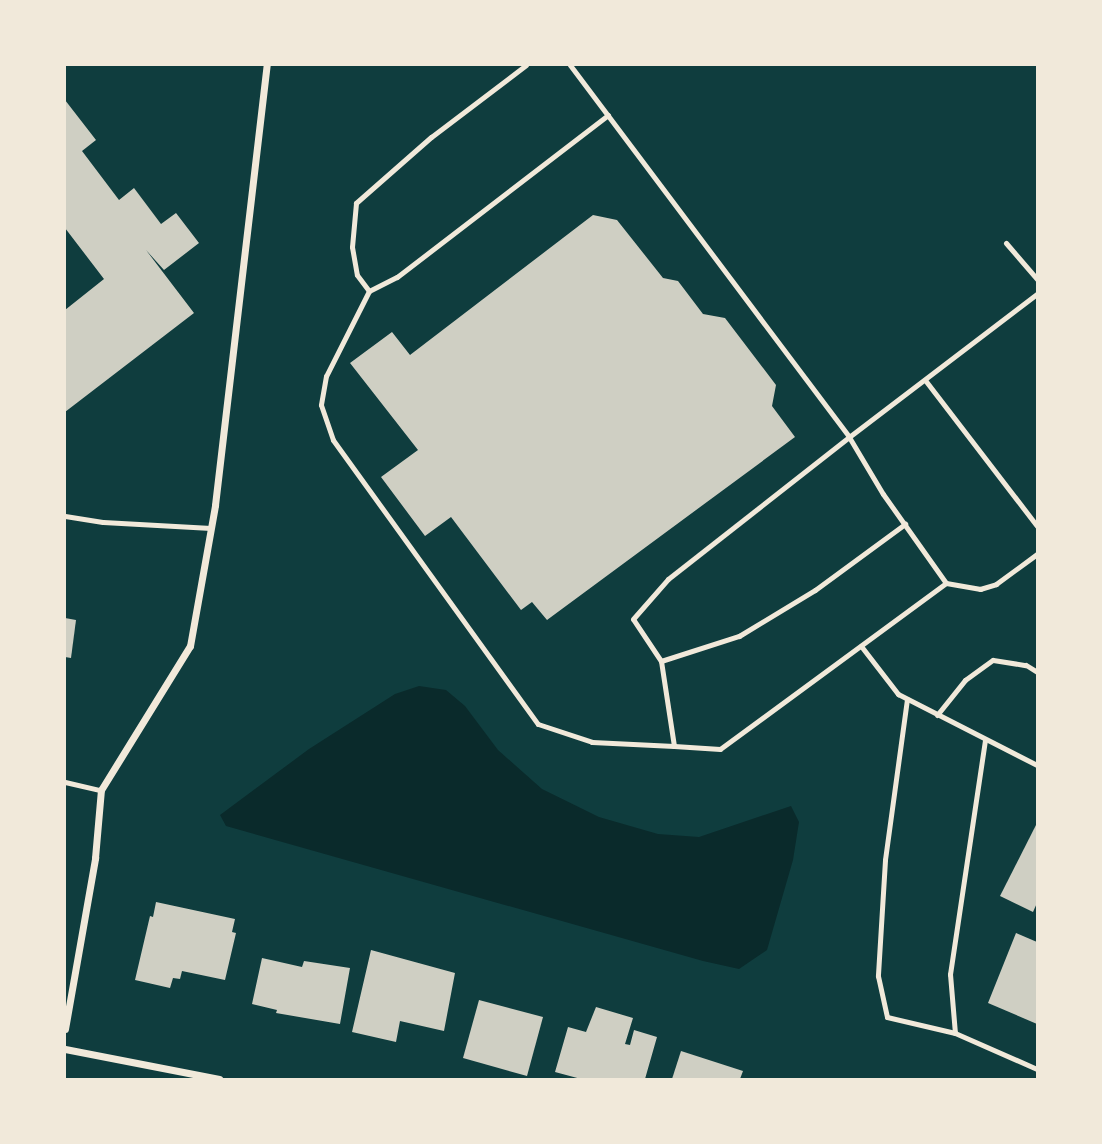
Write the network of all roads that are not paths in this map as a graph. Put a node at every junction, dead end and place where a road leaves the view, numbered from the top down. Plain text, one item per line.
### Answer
1 (267, 65) edge
2 (526, 65) edge
3 (570, 65) edge
4 (608, 115) junction
5 (1006, 243) dead end
6 (1037, 279) edge
7 (369, 291) junction
8 (1037, 294) edge
9 (925, 380) junction
10 (849, 436) junction
11 (65, 516) edge
12 (905, 524) junction
13 (1037, 526) edge
14 (211, 528) junction
15 (1037, 554) edge
16 (946, 583) junction
17 (861, 646) junction
18 (661, 661) junction
19 (1037, 672) edge
20 (907, 699) junction
21 (937, 715) junction
22 (985, 740) junction
23 (674, 746) junction
24 (1037, 765) edge
25 (65, 782) edge
26 (101, 790) junction
27 (65, 1029) edge
28 (955, 1033) junction
29 (65, 1049) edge
30 (1037, 1069) edge
31 (219, 1079) edge

1 - 14 street
2 - 7 lane
3 - 4 lane
4 - 7 lane
4 - 10 lane
5 - 6 lane
7 - 23 lane
8 - 9 lane
9 - 10 lane
9 - 13 lane
10 - 12 lane
10 - 18 lane
11 - 14 lane
12 - 16 lane
12 - 18 lane
14 - 26 street
15 - 16 lane
16 - 17 lane
17 - 20 lane
17 - 23 lane
18 - 23 lane
19 - 21 lane
20 - 21 lane
20 - 28 lane
21 - 22 lane
22 - 24 lane
22 - 28 lane
25 - 26 lane
26 - 27 street
28 - 30 lane
29 - 31 street

